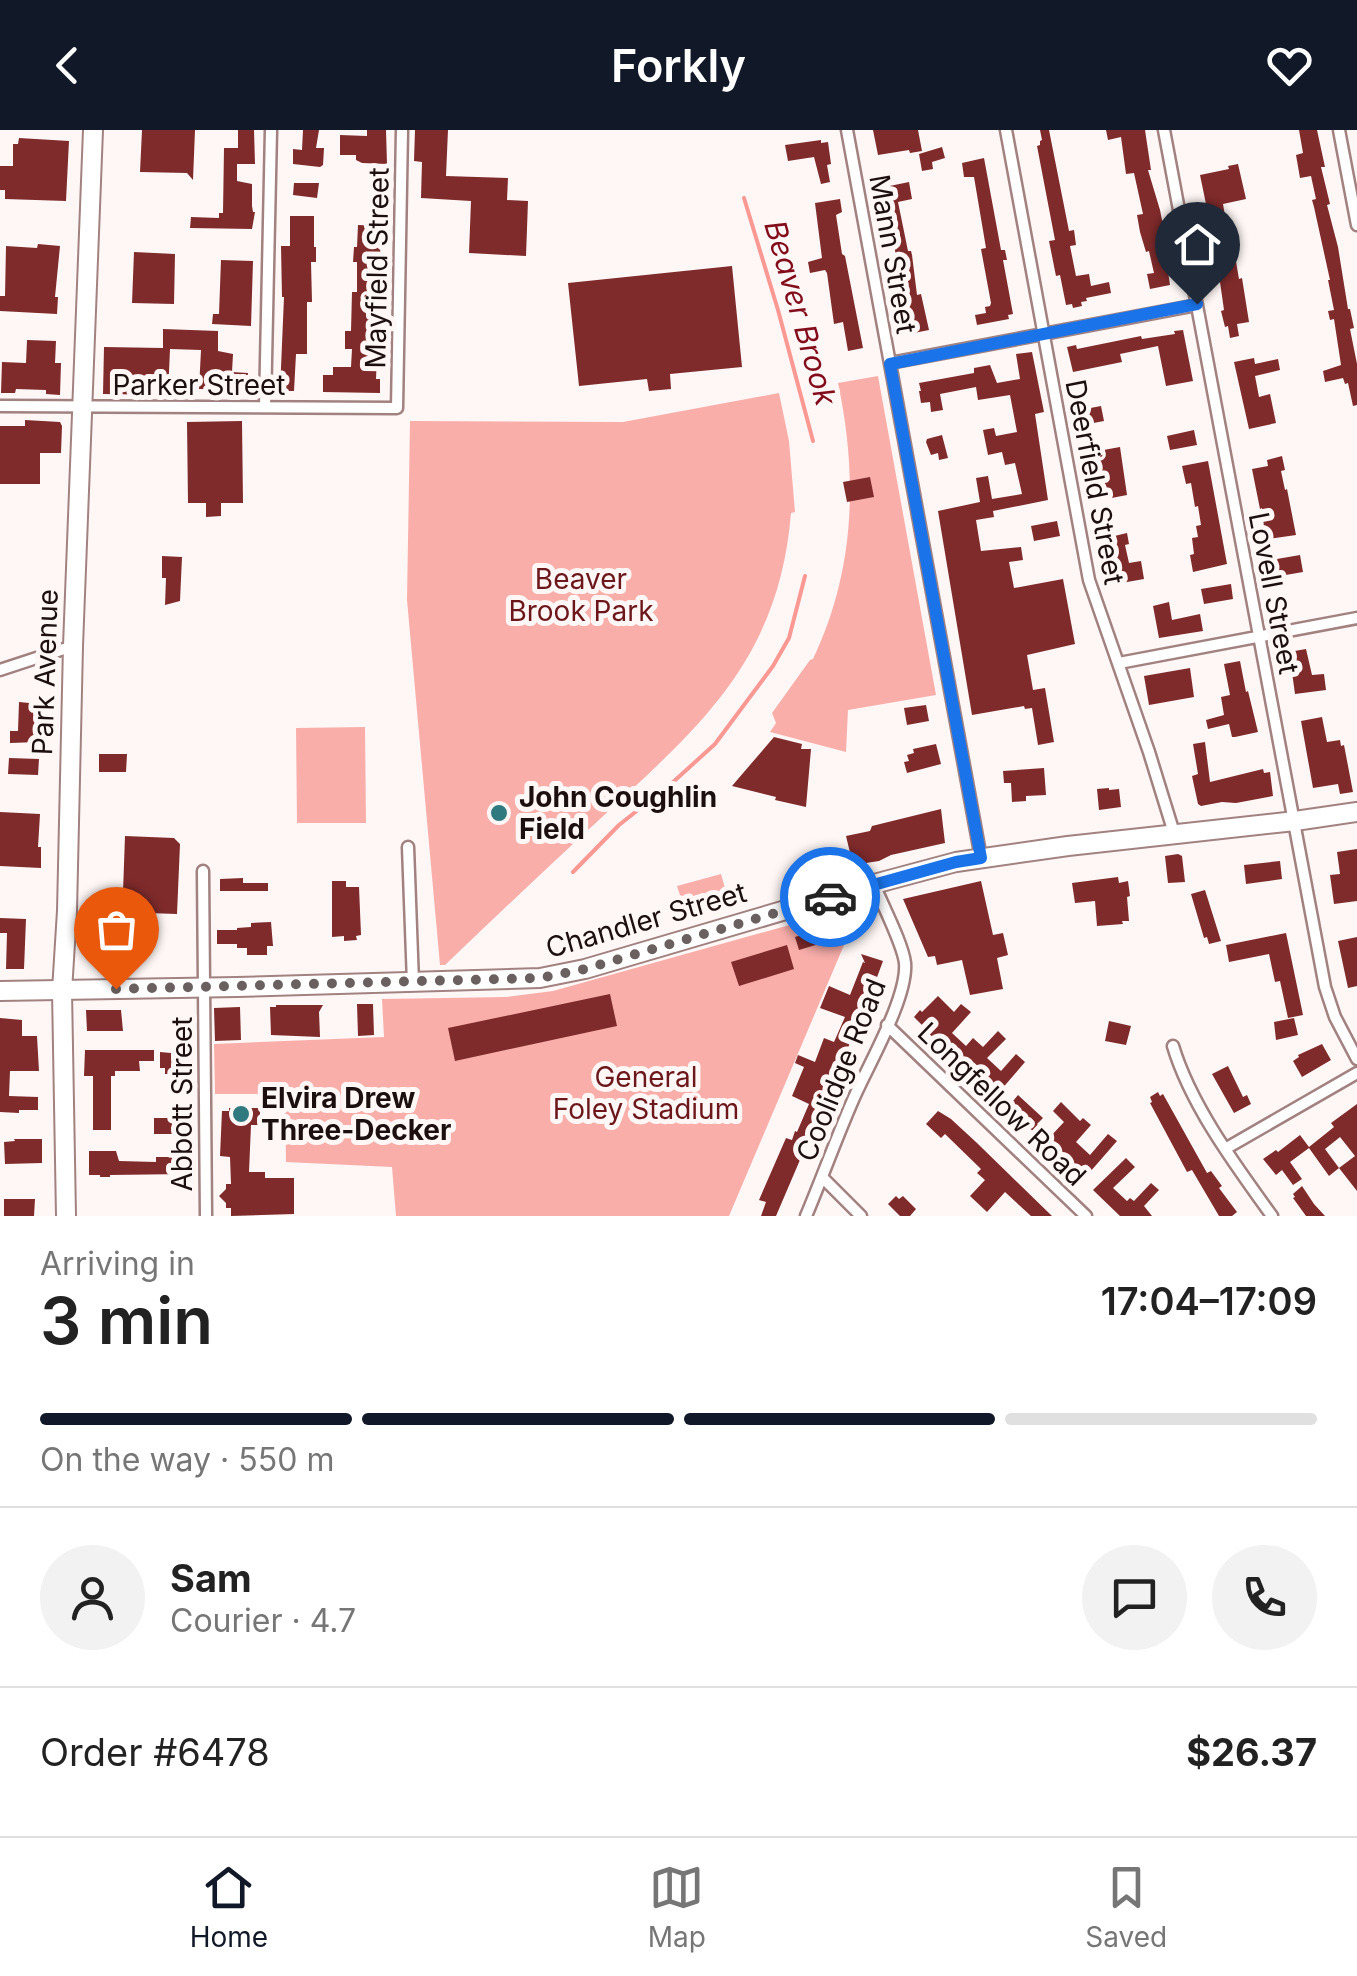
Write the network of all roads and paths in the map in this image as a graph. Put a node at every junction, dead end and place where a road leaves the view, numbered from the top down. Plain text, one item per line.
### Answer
1 (92, 130) edge
2 (270, 130) edge
3 (402, 130) edge
4 (847, 130) edge
5 (1006, 130) edge
6 (1164, 130) edge
7 (1339, 130) edge
8 (1357, 225) edge
9 (1197, 304) junction
10 (1043, 334) junction
11 (890, 364) junction
12 (0, 406) edge
13 (82, 407) junction
14 (264, 408) junction
15 (397, 408) joint
16 (1357, 618) edge
17 (1260, 636) junction
18 (73, 646) junction
19 (1120, 662) junction
20 (0, 670) edge
21 (1357, 812) edge
22 (1295, 821) junction
23 (1174, 834) junction
24 (408, 847) dead end
25 (981, 858) junction
26 (203, 871) dead end
27 (874, 884) junction
28 (413, 983) junction
29 (204, 988) junction
30 (0, 991) edge
31 (62, 991) junction
32 (887, 1025) junction
33 (1357, 1030) edge
34 (1342, 1033) junction
35 (1173, 1046) dead end
36 (1357, 1059) edge
37 (1357, 1073) edge
38 (1225, 1149) junction
39 (822, 1178) junction
40 (66, 1216) edge
41 (206, 1216) edge
42 (806, 1216) edge
43 (862, 1216) edge
44 (1086, 1216) edge
45 (1272, 1216) edge

1 - 13 main road, Park Avenue
2 - 14 street
3 - 15 street, Mayfield Street
4 - 11 street, Mann Street
5 - 10 street, Deerfield Street
6 - 9 street, Lovell Street
7 - 8 street
9 - 10 street
9 - 17 street, Lovell Street
10 - 11 street
10 - 19 street, Deerfield Street
11 - 25 street, Mann Street
12 - 13 street, Parker Street
13 - 14 street, Parker Street
13 - 18 main road, Park Avenue
14 - 15 street, Parker Street
16 - 17 street
17 - 19 street
17 - 22 street, Lovell Street
18 - 20 street
18 - 31 main road, Park Avenue
19 - 23 street, Deerfield Street
21 - 22 main road, Chandler Street
22 - 23 main road, Chandler Street
22 - 34 street, Lovell Street
23 - 25 main road, Chandler Street
24 - 28 street
25 - 27 main road, Chandler Street
26 - 29 street, Abbott Street
27 - 28 main road, Chandler Street
27 - 32 street, Coolidge Road
28 - 29 main road, Chandler Street
29 - 31 main road, Chandler Street
29 - 41 street, Abbott Street
30 - 31 main road, Chandler Street
31 - 40 main road, Park Avenue
32 - 39 street, Coolidge Road
32 - 44 street, Longfellow Road
33 - 34 street
34 - 36 street, Lovell Street
35 - 38 street
37 - 38 street
38 - 45 street
39 - 42 street, Coolidge Road
39 - 43 street

